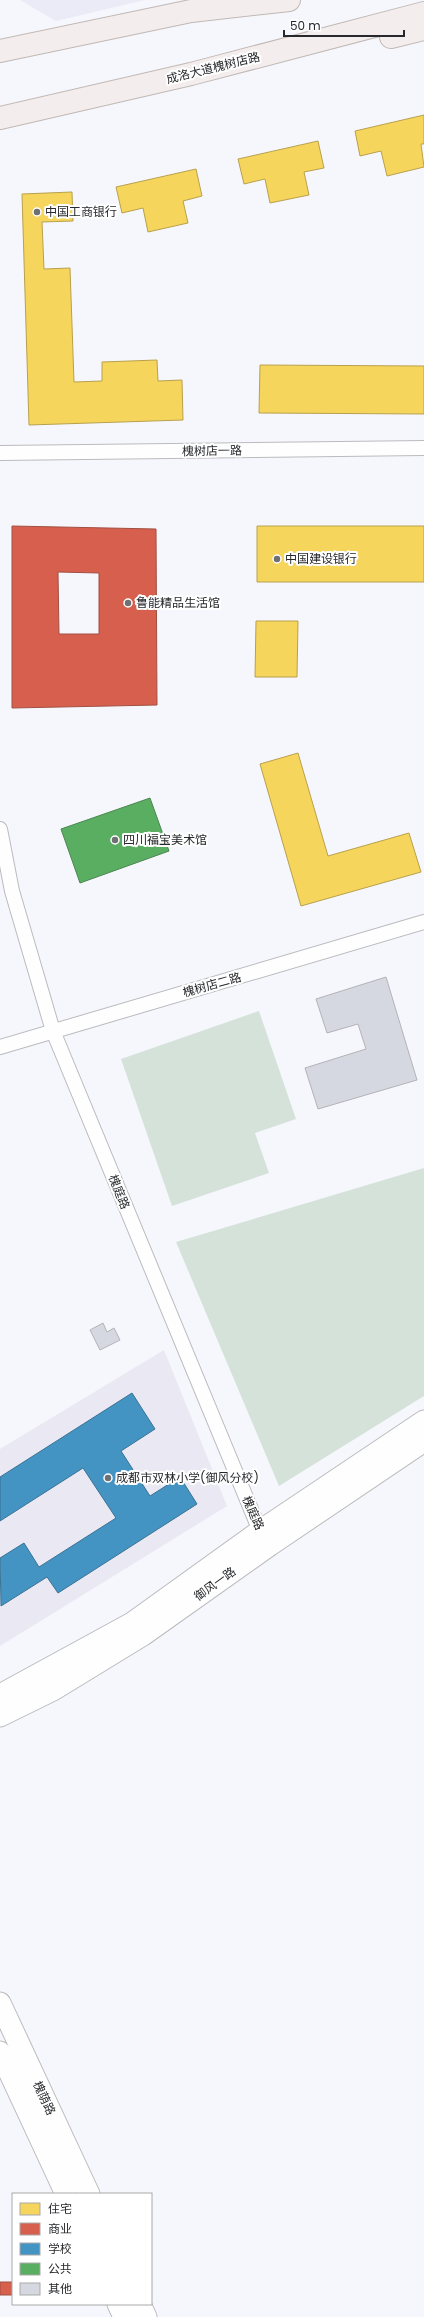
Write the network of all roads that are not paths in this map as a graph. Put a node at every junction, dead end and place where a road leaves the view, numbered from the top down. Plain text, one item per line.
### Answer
1 (228, 0) edge
2 (289, 0) edge
3 (191, 11) junction
4 (424, 13) edge
5 (424, 29) edge
6 (0, 51) edge
7 (191, 74) junction
8 (0, 118) edge
9 (424, 448) edge
10 (0, 453) edge
11 (0, 829) edge
12 (424, 922) edge
13 (53, 1031) junction
14 (0, 1048) edge
15 (424, 1421) edge
16 (424, 1441) edge
17 (265, 1538) junction
18 (0, 1696) edge
19 (0, 1716) edge
20 (0, 2003) edge
21 (0, 2052) edge
22 (66, 2193) edge
23 (89, 2193) edge
24 (118, 2305) edge
25 (140, 2305) edge
26 (124, 2317) edge
27 (146, 2317) edge

1 - 3 main road
2 - 3 main road
3 - 6 main road
4 - 7 main road, 成洛大道槐树店路
5 - 7 main road
7 - 8 main road, 成洛大道槐树店路
9 - 10 street, 槐树店一路
11 - 13 street, 槐庭路
12 - 13 street, 槐树店二路
13 - 14 street, 槐树店二路
13 - 17 street, 槐庭路
15 - 17 main road, 御风一路
16 - 17 main road, 御风一路
17 - 18 main road, 御风一路
17 - 19 main road, 御风一路
20 - 23 main road, 槐荫路
21 - 22 main road, 槐荫路
24 - 26 main road
25 - 27 main road

